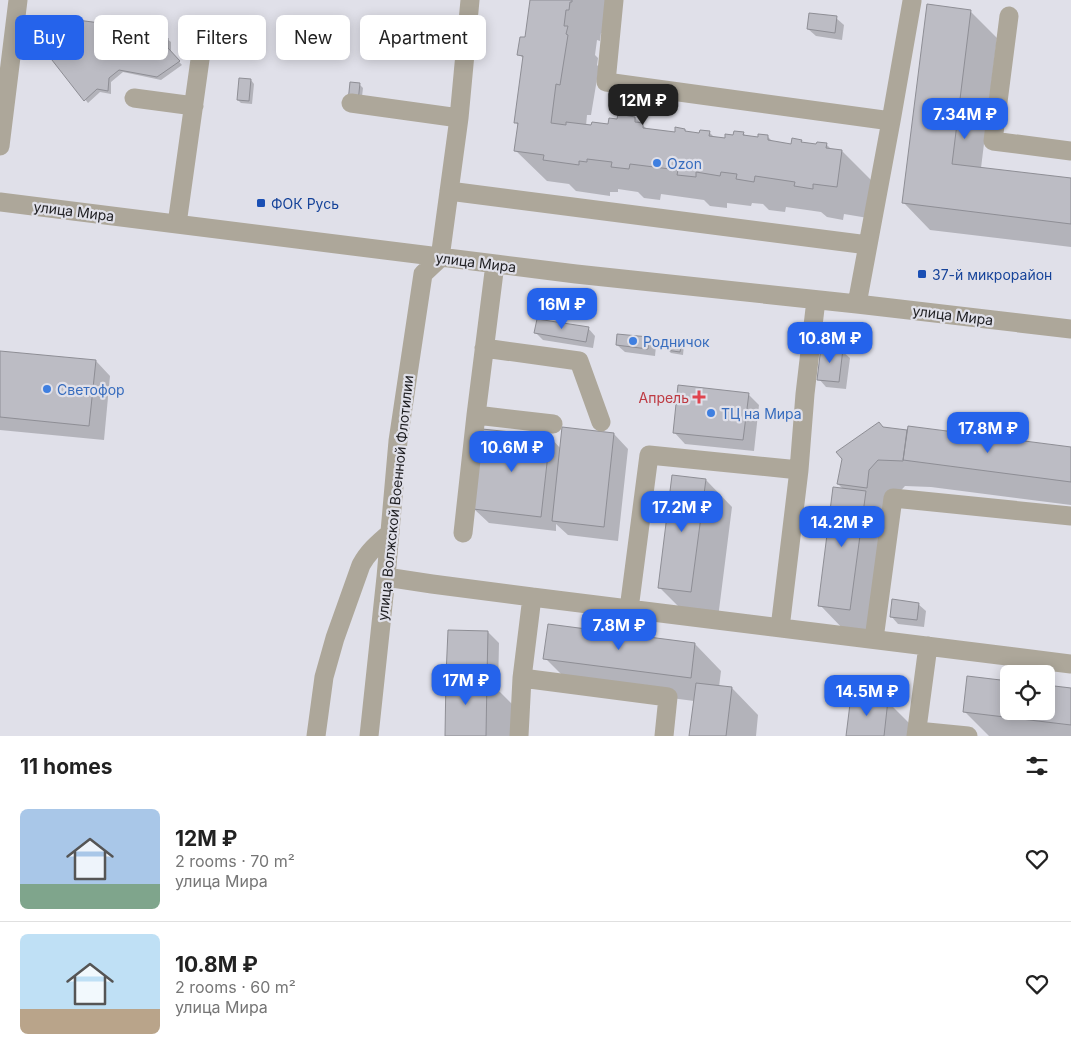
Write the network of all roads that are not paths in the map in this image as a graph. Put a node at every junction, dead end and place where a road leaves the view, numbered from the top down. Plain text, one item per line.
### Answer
1 (18, 0) edge
2 (470, 0) edge
3 (614, 0) edge
4 (912, 1) edge
5 (1009, 16) dead end
6 (200, 60) edge
7 (134, 98) dead end
8 (351, 103) dead end
9 (194, 106) junction
10 (459, 118) junction
11 (891, 121) junction
12 (0, 146) edge
13 (1071, 151) edge
14 (449, 190) junction
15 (0, 202) edge
16 (177, 224) junction
17 (868, 245) junction
18 (440, 258) junction
19 (495, 264) junction
20 (816, 300) junction
21 (857, 304) junction
22 (1071, 329) edge
23 (484, 348) junction
24 (476, 415) junction
25 (601, 422) dead end
26 (553, 424) dead end
27 (799, 470) junction
28 (1071, 516) edge
29 (390, 533) junction
30 (463, 533) dead end
31 (386, 577) junction
32 (532, 597) junction
33 (629, 609) junction
34 (780, 628) junction
35 (874, 639) junction
36 (928, 646) junction
37 (1071, 664) edge
38 (522, 678) junction
39 (917, 734) edge
40 (316, 736) edge
41 (369, 736) edge
42 (519, 736) edge
43 (664, 736) edge
44 (968, 736) edge

1 - 12 street
2 - 10 street
3 - 11 street
4 - 11 street
5 - 13 street
6 - 9 street
7 - 9 street
8 - 10 street
9 - 16 street
10 - 14 street
11 - 17 street
14 - 17 street
14 - 18 street
15 - 16 street, улица Мира
16 - 18 street, улица Мира
17 - 21 street
18 - 19 street, улица Мира
18 - 29 street, улица Волжской Военной Флотилии
19 - 20 street, улица Мира
19 - 23 street
20 - 21 street, улица Мира
20 - 27 street
21 - 22 street, улица Мира
23 - 24 street
23 - 25 street
24 - 26 street
24 - 30 street
27 - 33 street
27 - 34 street
28 - 35 street
29 - 31 street, улица Волжской Военной Флотилии
29 - 40 street
31 - 32 street
31 - 41 street, улица Волжской Военной Флотилии
32 - 33 street
32 - 38 street
33 - 34 street
34 - 35 street
35 - 36 street
36 - 37 street
36 - 39 street
38 - 42 street
38 - 43 street
39 - 44 street

